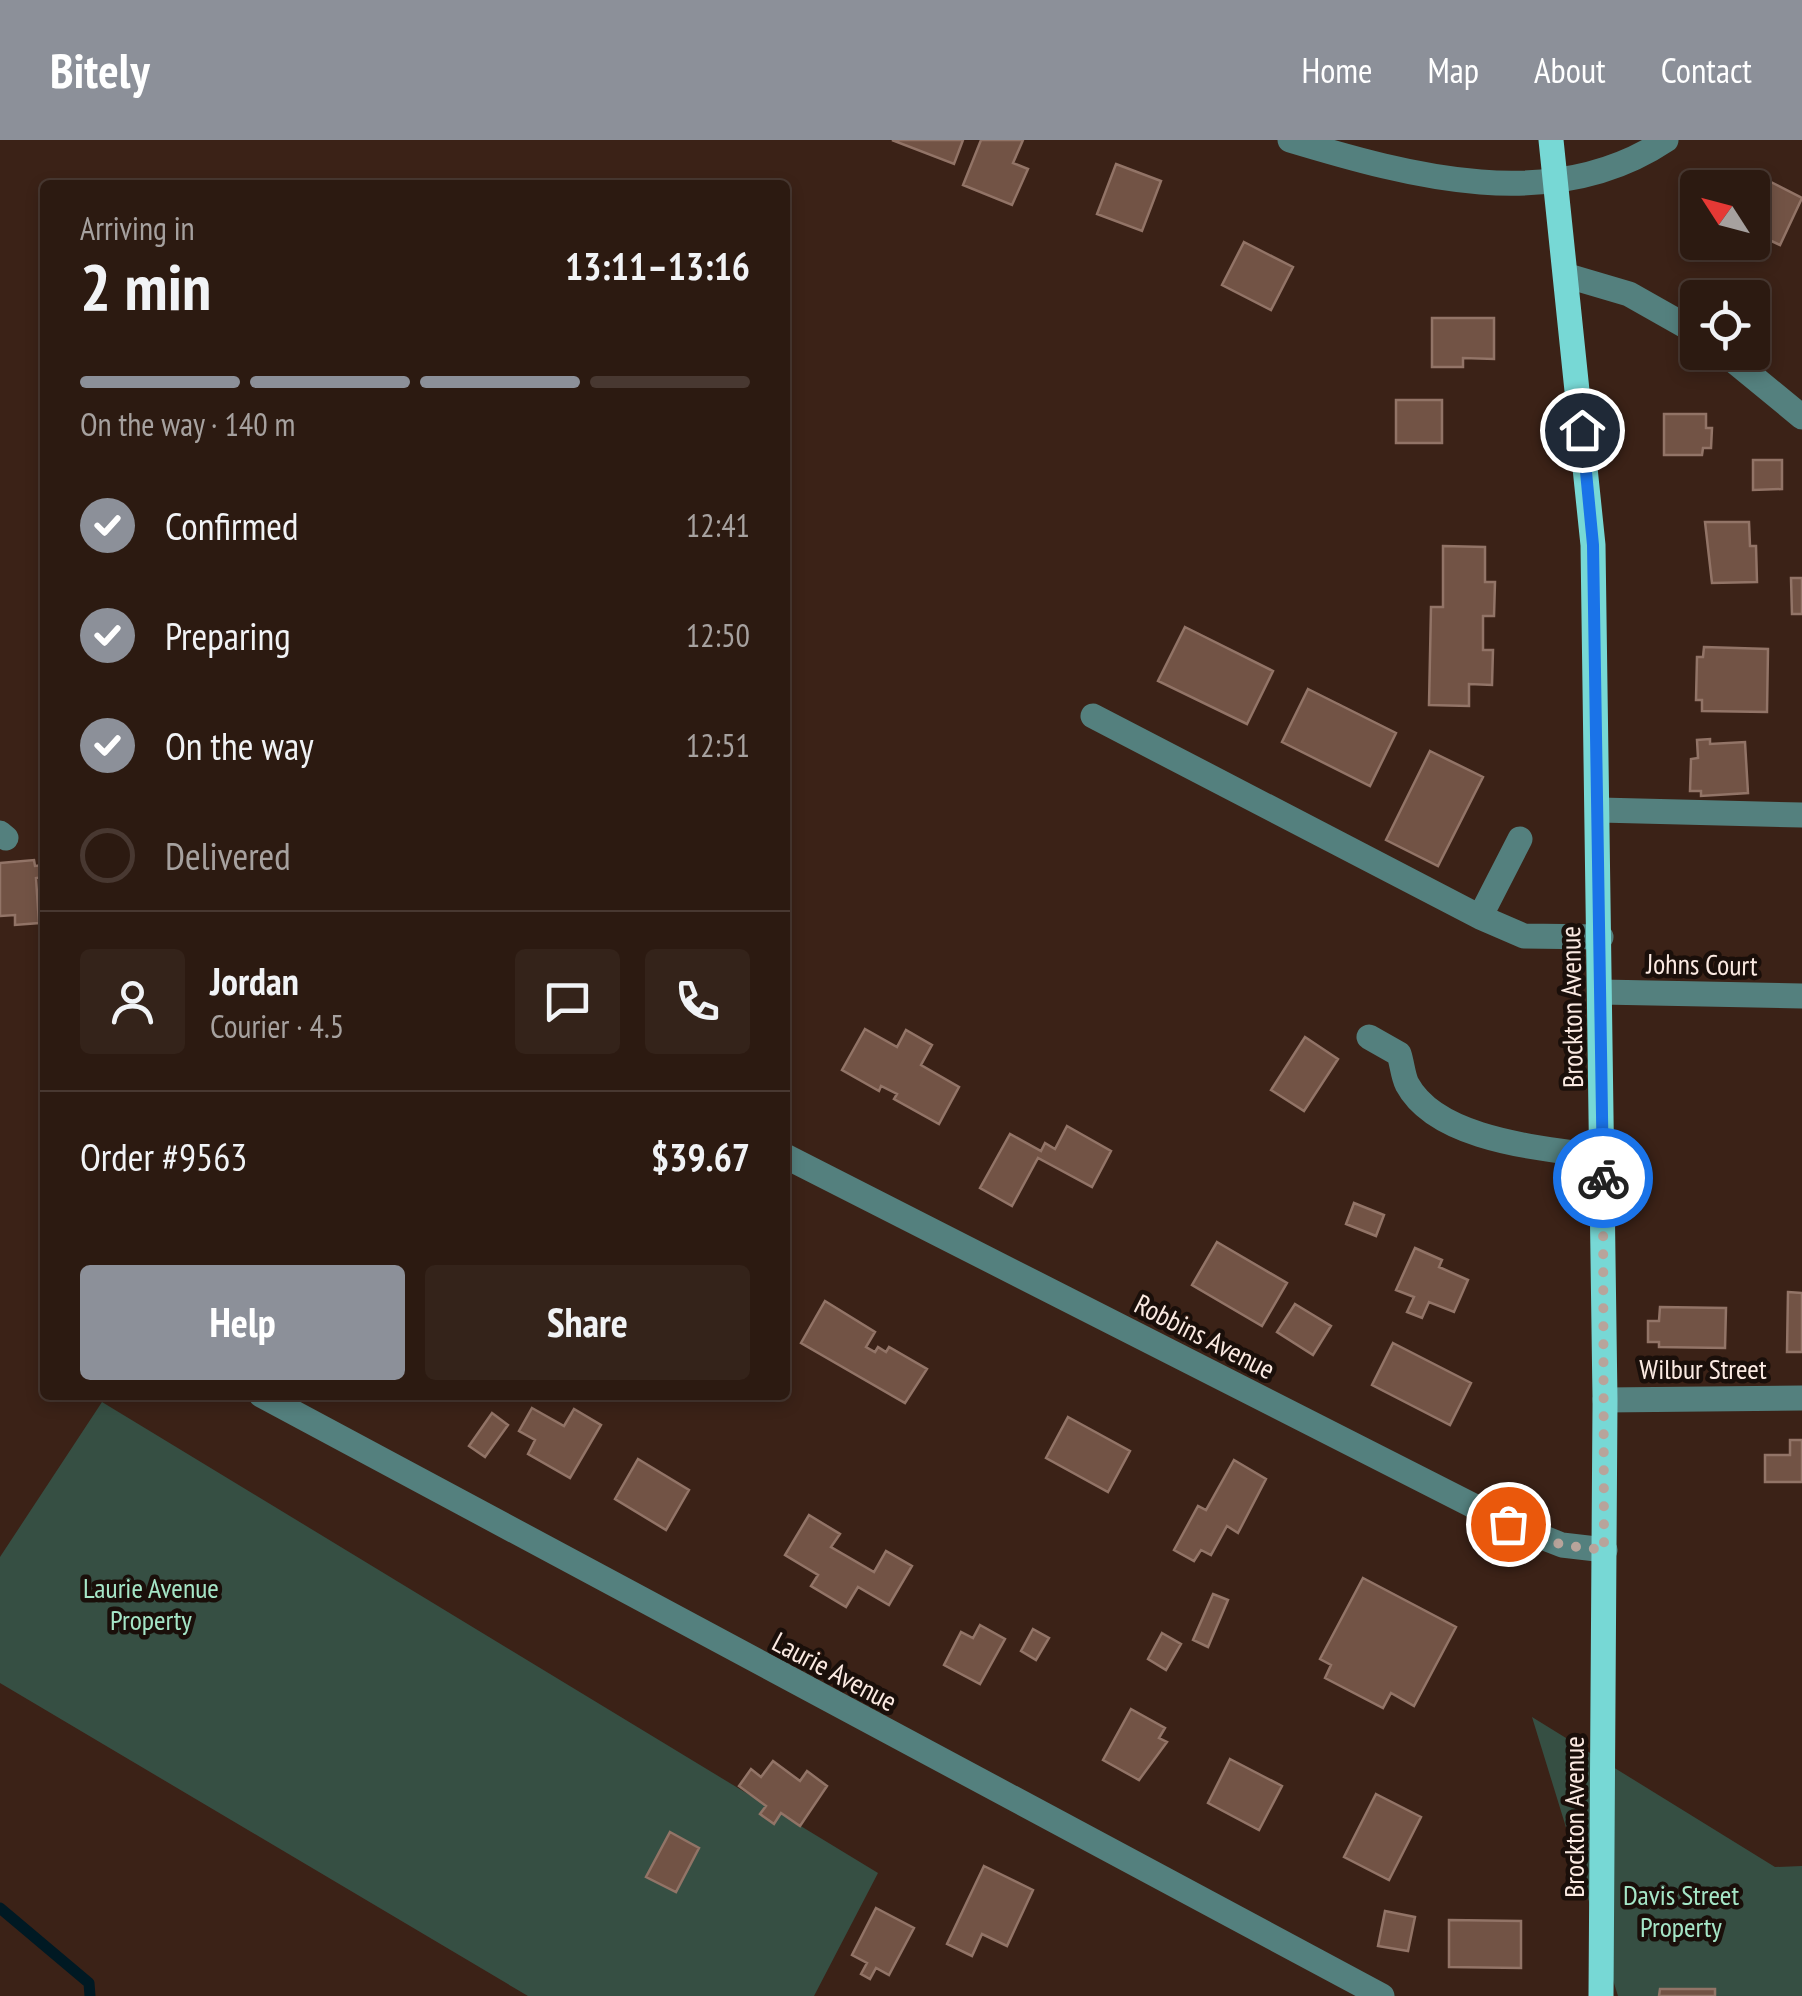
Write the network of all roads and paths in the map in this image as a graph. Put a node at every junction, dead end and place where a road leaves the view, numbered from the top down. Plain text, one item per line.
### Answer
1 (1290, 140) edge
2 (1550, 140) edge
3 (1666, 140) edge
4 (1556, 182) junction
5 (1568, 276) junction
6 (1680, 324) edge
7 (1745, 370) edge
8 (1802, 417) edge
9 (1093, 716) dead end
10 (1600, 810) junction
11 (1802, 815) edge
12 (1520, 838) dead end
13 (1480, 918) junction
14 (1600, 937) junction
15 (1601, 992) junction
16 (1802, 996) edge
17 (1369, 1037) dead end
18 (1603, 1157) junction
19 (790, 1159) edge
20 (1802, 1398) edge
21 (270, 1400) edge
22 (1605, 1400) junction
23 (1604, 1550) junction
24 (1382, 1996) edge
25 (1602, 1996) edge

1 - 4 street
2 - 4 main road, Brockton Avenue
3 - 4 street
4 - 5 main road, Brockton Avenue
5 - 6 street
5 - 10 main road, Brockton Avenue
7 - 8 street
9 - 13 street
10 - 11 street
10 - 14 main road, Brockton Avenue
12 - 13 street
13 - 14 street
14 - 15 main road, Brockton Avenue
15 - 16 street, Johns Court
15 - 18 main road, Brockton Avenue
17 - 18 street
18 - 22 main road, Brockton Avenue
19 - 23 street, Robbins Avenue
20 - 22 street, Wilbur Street
21 - 24 street, Laurie Avenue
22 - 23 main road, Brockton Avenue
23 - 25 main road, Brockton Avenue

